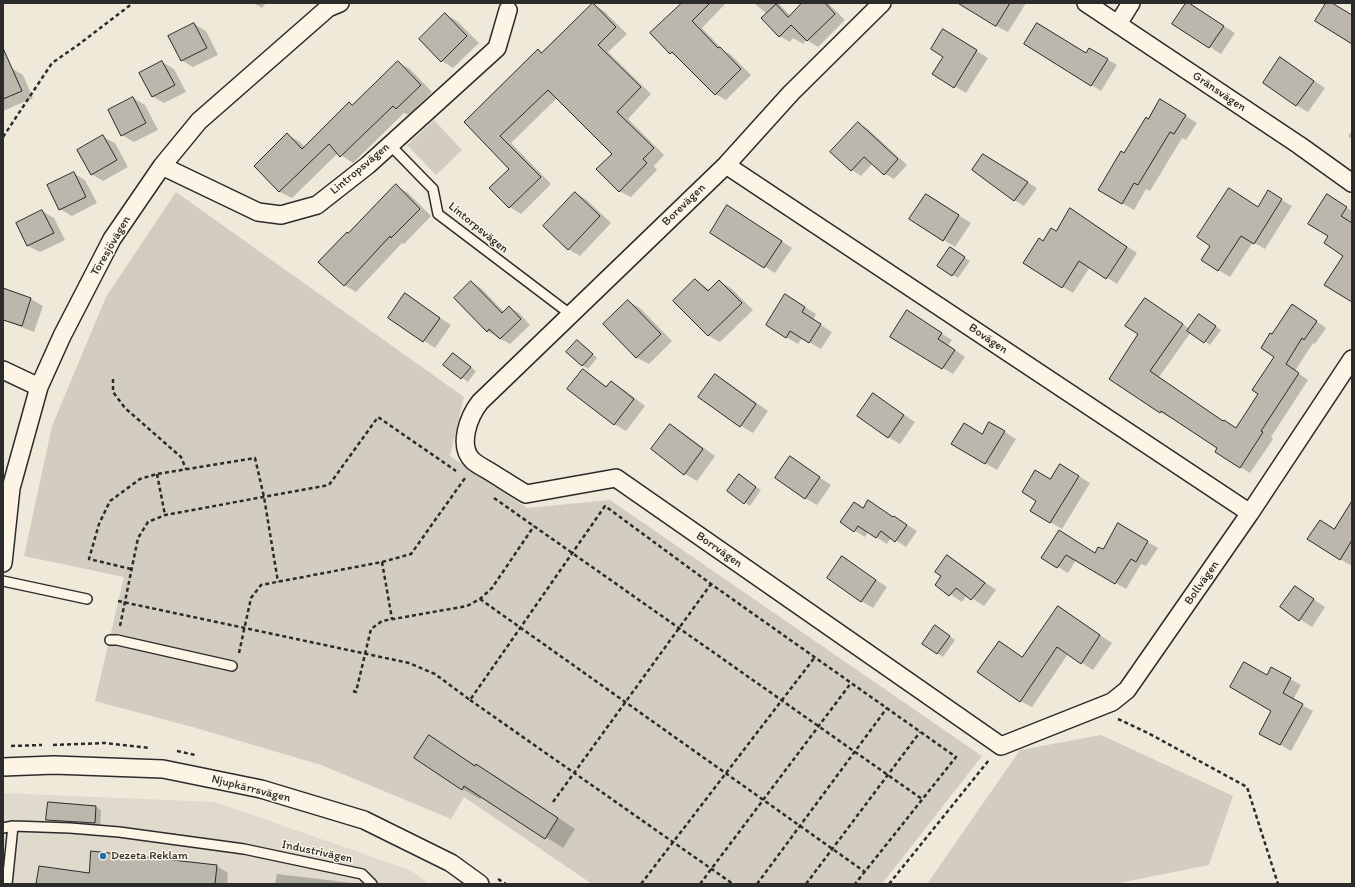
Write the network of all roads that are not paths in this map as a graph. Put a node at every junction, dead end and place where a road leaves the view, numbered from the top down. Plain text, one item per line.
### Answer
1 (882, 3) edge
2 (1086, 3) edge
3 (1131, 3) edge
4 (330, 5) edge
5 (508, 10) dead end
6 (1118, 24) junction
7 (390, 145) junction
8 (726, 165) junction
9 (162, 166) junction
10 (1352, 183) edge
11 (570, 314) junction
12 (1352, 359) edge
13 (3, 370) edge
14 (39, 387) junction
15 (480, 402) joint
16 (1250, 513) junction
17 (4, 556) edge
18 (3, 581) edge
19 (87, 599) dead end
20 (114, 640) road end
21 (232, 666) dead end
22 (1001, 746) joint
23 (3, 767) edge
24 (13, 826) junction
25 (3, 828) edge
26 (8, 884) edge
27 (372, 884) edge
28 (480, 884) edge

1 - 8 street, Borevägen
2 - 6 street, Gränsvägen
3 - 6 street
4 - 9 street, Töresjövägen
5 - 7 street, Lintropsvägen
6 - 10 street, Gränsvägen
7 - 9 street, Lintropsvägen
7 - 11 lane, Lintorpsvägen
8 - 11 street, Borevägen
8 - 16 street, Bovägen
9 - 14 street, Töresjövägen
11 - 15 street, Borevägen
12 - 16 street, Bollvägen
13 - 14 street
14 - 17 street, Töresjövägen
15 - 22 street, Borrvägen
16 - 22 street, Bollvägen
18 - 19 lane
20 - 21 lane
23 - 28 street, Njupkärrsvägen
24 - 25 lane, Industrivägen
24 - 26 lane
24 - 27 lane, Industrivägen

